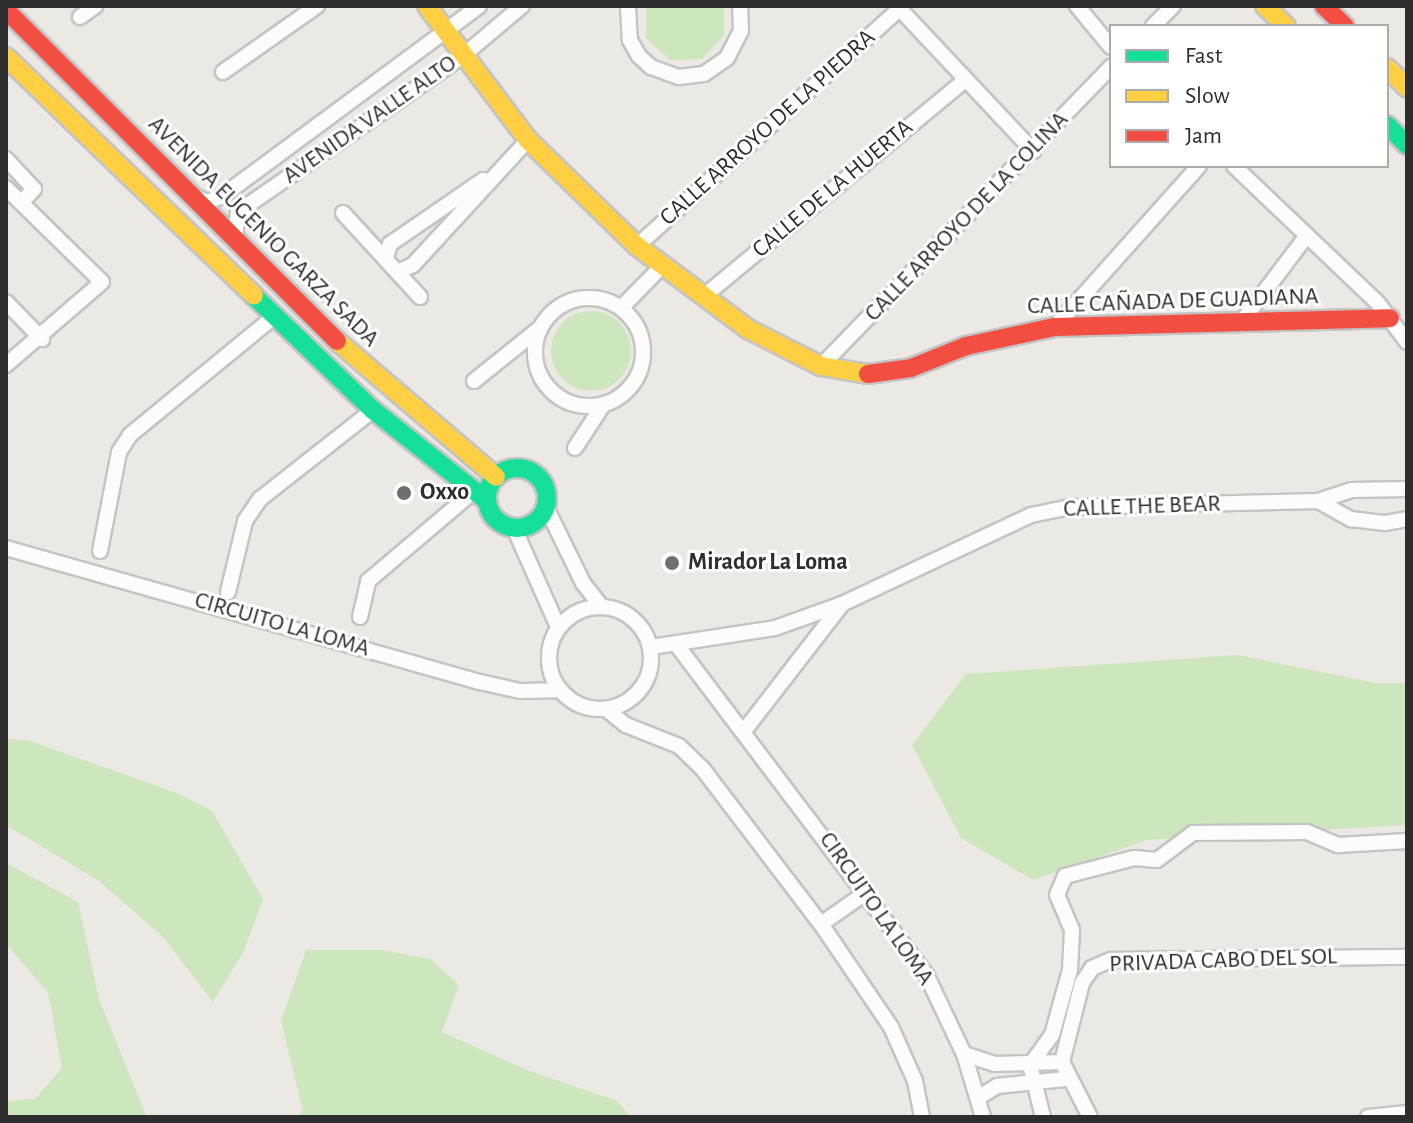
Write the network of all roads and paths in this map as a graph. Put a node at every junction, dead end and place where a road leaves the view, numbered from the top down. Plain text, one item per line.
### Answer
1 (95, 6) edge
2 (317, 6) edge
3 (427, 6) edge
4 (479, 6) edge
5 (522, 6) edge
6 (628, 6) edge
7 (740, 6) edge
8 (1077, 6) edge
9 (1173, 6) edge
10 (1265, 6) edge
11 (1324, 6) edge
12 (898, 7) edge
13 (6, 10) edge
14 (80, 17) dead end
15 (1155, 24) edge
16 (1284, 24) edge
17 (1343, 24) edge
18 (447, 31) junction
19 (1109, 45) edge
20 (465, 54) junction
21 (6, 57) edge
22 (1109, 69) edge
23 (1389, 70) edge
24 (223, 72) dead end
25 (964, 81) junction
26 (1407, 87) edge
27 (1407, 115) edge
28 (1389, 127) edge
29 (528, 140) junction
30 (1407, 145) edge
31 (1033, 151) junction
32 (6, 159) edge
33 (503, 166) junction
34 (1197, 168) edge
35 (1236, 168) edge
36 (6, 188) edge
37 (189, 194) junction
38 (21, 203) junction
39 (343, 213) dead end
40 (1305, 238) junction
41 (235, 239) junction
42 (637, 246) junction
43 (386, 257) junction
44 (662, 266) junction
45 (400, 271) junction
46 (420, 297) dead end
47 (703, 297) junction
48 (6, 302) edge
49 (621, 308) junction
50 (275, 316) junction
51 (1390, 318) junction
52 (1240, 324) junction
53 (1055, 327) junction
54 (540, 328) junction
55 (42, 339) junction
56 (1407, 342) edge
57 (6, 365) edge
58 (363, 366) junction
59 (821, 366) junction
60 (474, 381) dead end
61 (347, 383) junction
62 (603, 405) junction
63 (373, 410) junction
64 (575, 448) dead end
65 (496, 477) junction
66 (1407, 489) edge
67 (480, 496) junction
68 (1318, 501) junction
69 (546, 507) junction
70 (1407, 519) edge
71 (514, 528) junction
72 (6, 548) edge
73 (100, 551) dead end
74 (228, 592) dead end
75 (842, 604) junction
76 (601, 606) junction
77 (360, 617) dead end
78 (558, 627) junction
79 (676, 644) junction
80 (651, 647) junction
81 (559, 690) junction
82 (606, 709) junction
83 (744, 731) junction
84 (1407, 841) edge
85 (867, 892) junction
86 (821, 924) junction
87 (1407, 957) edge
88 (964, 1054) junction
89 (1062, 1062) junction
90 (1030, 1065) junction
91 (1066, 1079) junction
92 (1031, 1083) junction
93 (979, 1097) junction
94 (1407, 1113) edge
95 (922, 1117) edge
96 (983, 1117) edge
97 (1043, 1117) edge
98 (1090, 1117) edge
99 (1368, 1117) edge

1 - 14 street
2 - 24 street
3 - 18 street, CALLE CAÑADA DE GUADIANA
4 - 18 street, AVENIDA VALLE ALTO
5 - 20 street, AVENIDA VALLE ALTO
6 - 7 street
8 - 19 street
9 - 15 street
10 - 16 street
11 - 17 street
12 - 25 street
12 - 42 street, CALLE ARROYO DE LA PIEDRA
13 - 37 street, AVENIDA EUGENIO GARZA SADA
18 - 20 street, CALLE CAÑADA DE GUADIANA
18 - 37 street, AVENIDA VALLE ALTO
20 - 29 street, CALLE CAÑADA DE GUADIANA
20 - 41 street, AVENIDA VALLE ALTO
21 - 50 street, AVENIDA EUGENIO GARZA SADA
22 - 31 street, CALLE ARROYO DE LA COLINA
23 - 26 street
25 - 31 street
25 - 47 street, CALLE DE LA HUERTA
27 - 28 street
28 - 30 street
29 - 33 street
29 - 42 street, CALLE CAÑADA DE GUADIANA
31 - 59 street, CALLE ARROYO DE LA COLINA
32 - 38 street
33 - 43 street
33 - 45 street
34 - 53 street
35 - 40 street
36 - 38 street
37 - 41 street, AVENIDA EUGENIO GARZA SADA
38 - 55 street
39 - 43 street
40 - 51 street
40 - 52 street
41 - 58 street, AVENIDA EUGENIO GARZA SADA
42 - 44 street, CALLE CAÑADA DE GUADIANA
43 - 45 street
44 - 47 street, CALLE CAÑADA DE GUADIANA
44 - 49 street
45 - 46 street
47 - 59 street, CALLE CAÑADA DE GUADIANA
48 - 55 street
49 - 54 street
49 - 62 street
50 - 61 street, AVENIDA EUGENIO GARZA SADA
50 - 73 street
51 - 52 street, CALLE CAÑADA DE GUADIANA
51 - 56 street
52 - 53 street, CALLE CAÑADA DE GUADIANA
53 - 59 street, CALLE CAÑADA DE GUADIANA
54 - 60 street
54 - 62 street
55 - 57 street
58 - 61 street
58 - 65 street, AVENIDA EUGENIO GARZA SADA
61 - 63 street, AVENIDA EUGENIO GARZA SADA
62 - 64 street
63 - 67 street, AVENIDA EUGENIO GARZA SADA
63 - 74 street
65 - 67 street
65 - 69 street
66 - 68 street, CALLE THE BEAR
67 - 71 street
67 - 77 street
68 - 70 street, CALLE THE BEAR
68 - 75 street, CALLE THE BEAR
69 - 71 street
69 - 76 street
71 - 78 street
72 - 81 street, CIRCUITO LA LOMA
75 - 79 street, CALLE THE BEAR
75 - 83 street, CALLE THE BEAR
76 - 78 street
76 - 80 street
78 - 81 street
79 - 80 street, CALLE THE BEAR
79 - 83 street, CIRCUITO LA LOMA
80 - 82 street
81 - 82 street
82 - 86 street
83 - 85 street, CIRCUITO LA LOMA
84 - 90 street
85 - 86 street
85 - 88 street, CIRCUITO LA LOMA
86 - 95 street
87 - 89 street, PRIVADA CABO DEL SOL
88 - 90 street
88 - 93 street, CIRCUITO LA LOMA
89 - 90 street
89 - 91 street, PRIVADA CABO DEL SOL
90 - 92 street
91 - 92 street
91 - 98 street, PRIVADA CABO DEL SOL
92 - 93 street
92 - 97 street
93 - 96 street, CIRCUITO LA LOMA
94 - 99 street

